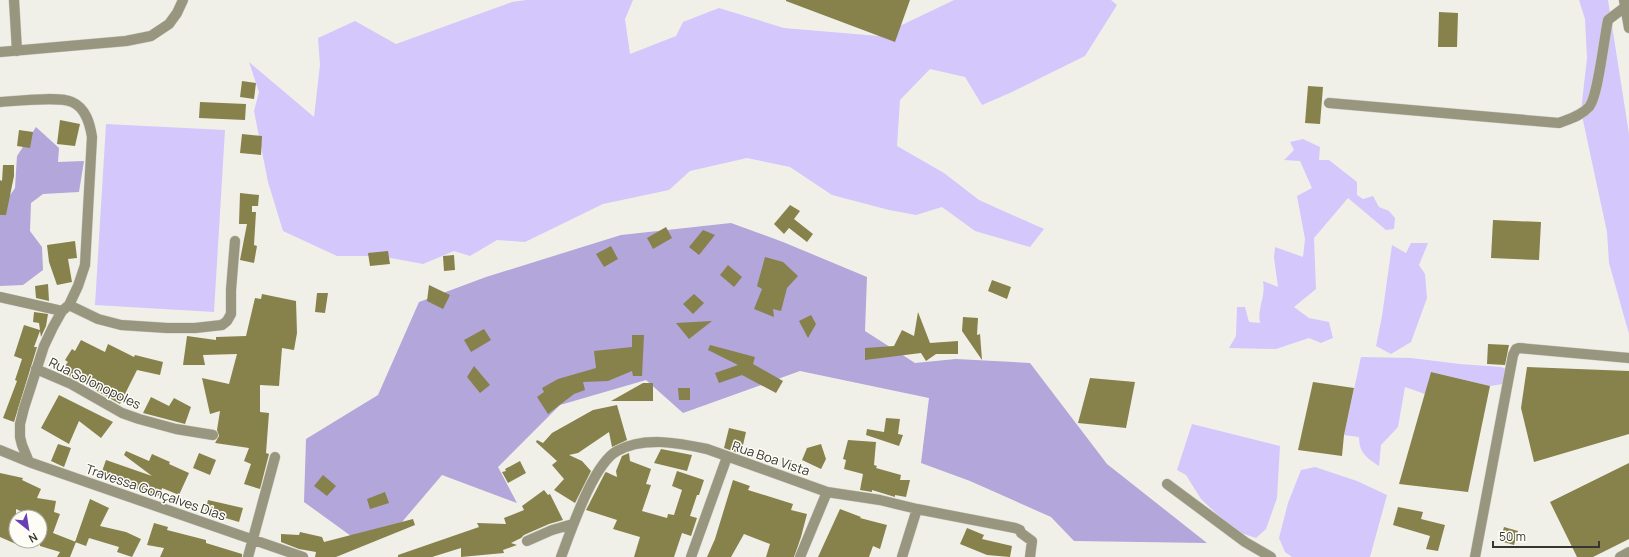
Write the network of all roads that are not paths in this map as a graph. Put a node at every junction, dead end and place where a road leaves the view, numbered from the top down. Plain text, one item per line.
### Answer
1 (14, 0) edge
2 (183, 0) edge
3 (1625, 4) edge
4 (1629, 28) edge
5 (17, 51) junction
6 (0, 52) edge
7 (0, 102) edge
8 (1329, 103) dead end
9 (235, 241) dead end
10 (0, 296) edge
11 (65, 308) junction
12 (1629, 358) edge
13 (36, 369) junction
14 (213, 435) dead end
15 (0, 450) edge
16 (727, 456) junction
17 (275, 457) dead end
18 (30, 462) junction
19 (1167, 484) dead end
20 (827, 492) junction
21 (917, 509) junction
22 (573, 524) junction
23 (253, 539) junction
24 (527, 541) dead end
25 (1629, 552) edge
26 (248, 557) edge
27 (303, 557) edge
28 (561, 557) edge
29 (690, 557) edge
30 (800, 557) edge
31 (902, 557) edge
32 (1030, 557) edge
33 (1271, 557) edge
34 (1475, 557) edge
35 (1620, 557) edge

1 - 5 street
2 - 5 street
3 - 4 street
3 - 8 street
5 - 6 street
7 - 11 street
9 - 11 street
10 - 11 street
11 - 13 street
12 - 34 street
13 - 14 street, Rua Solonopoles
13 - 18 street
15 - 18 street, Travessa Gonçalves Dias
16 - 20 street, Rua Boa Vista
16 - 22 street, Rua Boa Vista
16 - 29 street
17 - 23 street
18 - 23 street, Travessa Gonçalves Dias
19 - 33 street
20 - 21 street, Rua Boa Vista
20 - 30 street
21 - 31 street
21 - 32 street, Rua Boa Vista
22 - 24 street
22 - 28 street, Rua Boa Vista
23 - 26 street
23 - 27 street, Travessa Gonçalves Dias
25 - 35 street

